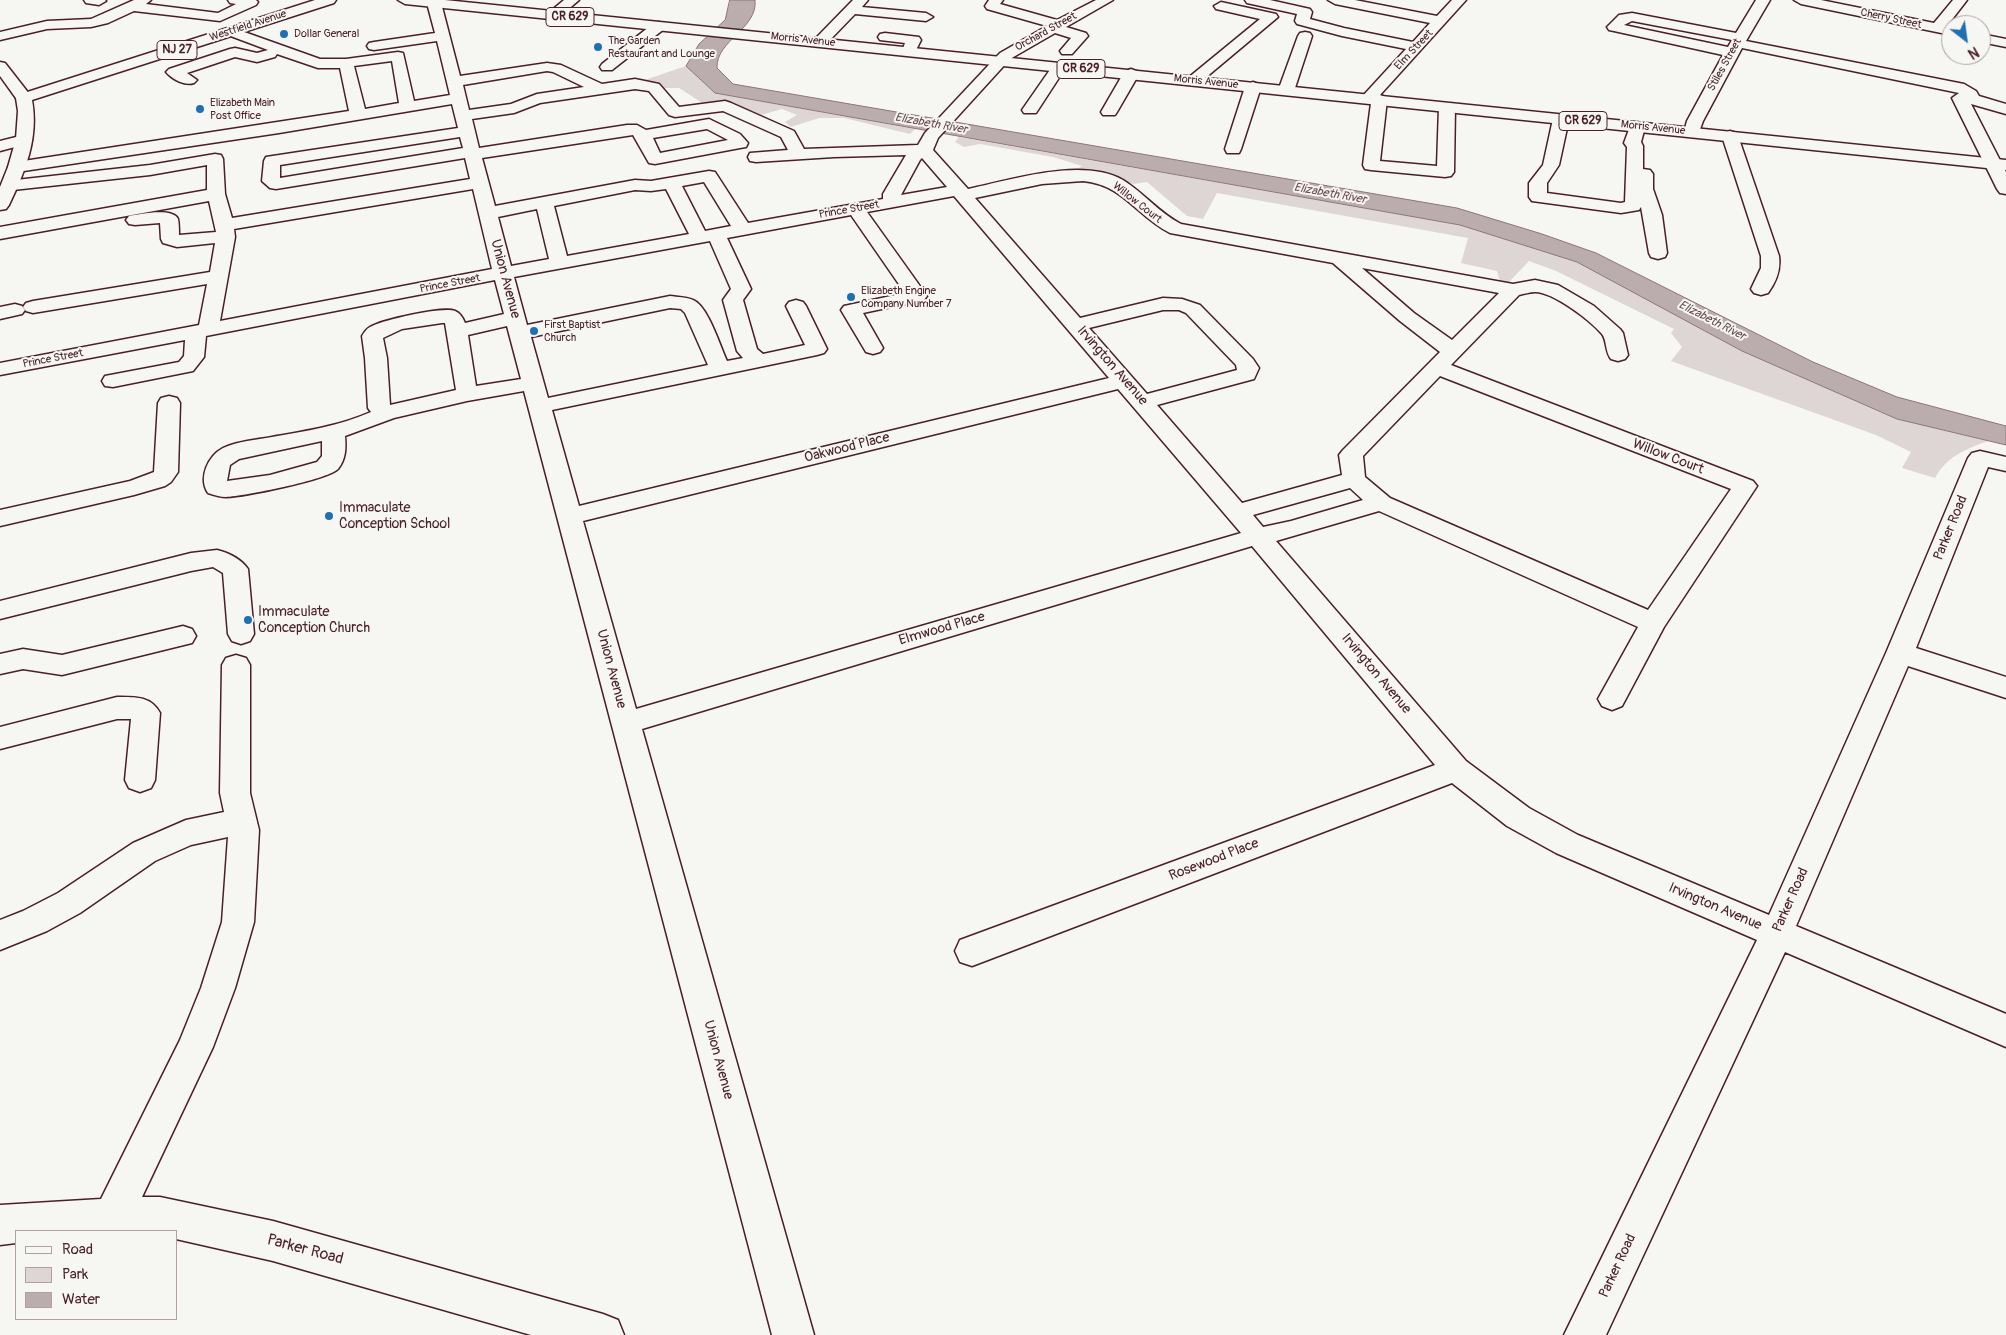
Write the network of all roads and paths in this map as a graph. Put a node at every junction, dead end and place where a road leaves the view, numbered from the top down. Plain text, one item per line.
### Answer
1 (235, 0) edge
2 (329, 0) edge
3 (406, 0) edge
4 (572, 0) edge
5 (996, 0) edge
6 (1106, 0) edge
7 (1252, 0) edge
8 (1334, 0) edge
9 (1459, 0) edge
10 (1763, 0) edge
11 (1801, 0) edge
12 (1946, 0) edge
13 (1960, 0) edge
14 (138, 3) edge
15 (434, 3) junction
16 (1075, 4) dead end
17 (856, 5) edge
18 (1221, 6) dead end
19 (1090, 8) junction
20 (553, 15) junction
21 (902, 15) junction
22 (220, 17) junction
23 (926, 17) dead end
24 (1440, 21) junction
25 (260, 23) junction
26 (659, 26) junction
27 (1055, 27) junction
28 (1940, 29) edge
29 (238, 30) junction
30 (0, 36) edge
31 (442, 36) junction
32 (1305, 36) dead end
33 (1991, 40) edge
34 (820, 42) junction
35 (881, 42) junction
36 (2006, 43) edge
37 (1737, 44) junction
38 (363, 48) dead end
39 (1416, 48) junction
40 (280, 50) junction
41 (1067, 51) dead end
42 (1000, 60) junction
43 (346, 63) junction
44 (0, 66) edge
45 (607, 66) dead end
46 (1059, 67) junction
47 (1131, 74) junction
48 (189, 80) dead end
49 (1193, 81) junction
50 (1254, 87) junction
51 (600, 88) junction
52 (1286, 91) junction
53 (2006, 96) edge
54 (1972, 97) junction
55 (24, 98) junction
56 (1374, 100) junction
57 (406, 106) junction
58 (1447, 107) junction
59 (2006, 109) edge
60 (1030, 110) dead end
61 (1109, 112) dead end
62 (358, 114) junction
63 (1559, 128) junction
64 (1692, 132) junction
65 (1636, 133) junction
66 (468, 135) junction
67 (643, 135) junction
68 (1730, 136) junction
69 (24, 140) junction
70 (272, 141) dead end
71 (928, 143) junction
72 (0, 146) edge
73 (1233, 148) dead end
74 (799, 155) junction
75 (756, 157) dead end
76 (272, 161) junction
77 (17, 166) junction
78 (150, 170) junction
79 (2001, 173) edge
80 (671, 182) junction
81 (337, 183) dead end
82 (9, 186) junction
83 (963, 193) junction
84 (216, 194) junction
85 (892, 198) junction
86 (544, 203) junction
87 (0, 204) edge
88 (145, 206) junction
89 (856, 209) junction
90 (488, 213) junction
91 (743, 230) junction
92 (225, 231) junction
93 (0, 233) edge
94 (708, 236) junction
95 (0, 243) edge
96 (1658, 253) dead end
97 (1339, 258) junction
98 (560, 263) junction
99 (503, 274) junction
100 (219, 276) junction
101 (1761, 289) dead end
102 (1514, 290) junction
103 (736, 295) junction
104 (687, 304) junction
105 (796, 306) dead end
106 (16, 310) edge
107 (1076, 325) junction
108 (518, 326) junction
109 (202, 331) junction
110 (456, 331) junction
111 (873, 348) dead end
112 (1618, 355) dead end
113 (1445, 359) junction
114 (759, 360) junction
115 (0, 369) edge
116 (720, 369) junction
117 (1124, 380) junction
118 (113, 381) dead end
119 (467, 394) junction
120 (537, 395) junction
121 (1142, 402) junction
122 (169, 403) dead end
123 (387, 413) junction
124 (333, 431) junction
125 (1993, 461) edge
126 (1354, 479) junction
127 (1381, 503) junction
128 (1237, 512) junction
129 (570, 516) junction
130 (0, 518) edge
131 (1258, 536) junction
132 (0, 610) edge
133 (1653, 623) junction
134 (183, 636) dead end
135 (1900, 653) junction
136 (0, 664) edge
137 (2006, 688) edge
138 (1612, 699) dead end
139 (626, 723) junction
140 (0, 738) edge
141 (1456, 769) junction
142 (140, 780) dead end
143 (242, 821) junction
144 (1777, 933) junction
145 (0, 935) edge
146 (972, 951) dead end
147 (2006, 1031) edge
148 (112, 1218) junction
149 (0, 1225) edge
150 (603, 1335) edge
151 (793, 1335) edge
152 (1585, 1335) edge

1 - 22 street
2 - 25 street, Westfield Avenue / NJ 27
3 - 15 street, Morris Avenue / CR 629
4 - 20 street
5 - 27 street
6 - 19 street, Orchard Street
7 - 39 street
8 - 24 street
9 - 24 street, Elm Street
10 - 37 street, Stiles Street
11 - 28 street, Cherry Street
12 - 28 street
13 - 28 street
14 - 22 street
14 - 30 street
15 - 20 street, Morris Avenue / CR 629
15 - 31 street, Union Avenue
16 - 19 street
17 - 21 street
17 - 34 street
18 - 49 street
19 - 27 street, Orchard Street
20 - 26 street, Morris Avenue / CR 629
21 - 23 street
21 - 35 street
22 - 25 street
22 - 29 street
24 - 39 street, Elm Street
25 - 29 street, Westfield Avenue / NJ 27
26 - 34 street, Morris Avenue / CR 629
26 - 45 street
27 - 41 street
27 - 42 street, Orchard Street
29 - 40 street
29 - 55 street, Westfield Avenue / NJ 27
31 - 38 street
31 - 66 street, Union Avenue
32 - 52 street
33 - 36 street
34 - 35 street, Morris Avenue / CR 629
35 - 42 street, Morris Avenue / CR 629
37 - 37 street
37 - 54 street
37 - 64 street, Stiles Street
39 - 56 street, Elm Street
40 - 43 street
40 - 48 street
42 - 46 street, Morris Avenue / CR 629
42 - 71 street, Orchard Street
43 - 57 street
43 - 62 street
44 - 55 street
46 - 47 street, Morris Avenue / CR 629
46 - 60 street
47 - 49 street, Morris Avenue / CR 629
47 - 61 street
49 - 50 street, Morris Avenue / CR 629
50 - 52 street, Morris Avenue / CR 629
50 - 73 street
51 - 66 street
51 - 66 street
51 - 74 street
52 - 56 street, Morris Avenue / CR 629
53 - 54 street
54 - 59 street
54 - 79 street
55 - 69 street
56 - 58 street, Morris Avenue / CR 629
56 - 58 street
57 - 62 street
57 - 66 street
58 - 63 street, Morris Avenue / CR 629
62 - 77 street
63 - 65 street, Morris Avenue / CR 629
63 - 65 street
64 - 65 street, Morris Avenue / CR 629
64 - 68 street, Morris Avenue / CR 629
65 - 96 street
66 - 67 street
66 - 76 street
66 - 76 street
66 - 81 street
66 - 90 street, Union Avenue
66 - 92 street
67 - 67 street
68 - 79 street, Morris Avenue / CR 629
68 - 101 street
69 - 72 street
69 - 77 street
70 - 76 street
71 - 74 street
71 - 83 street, Irvington Avenue
71 - 85 street
74 - 75 street
77 - 82 street
78 - 82 street
78 - 84 street
78 - 88 street
80 - 86 street
80 - 91 street
80 - 94 street
82 - 87 street
83 - 85 street, Prince Street
83 - 97 street, Willow Court
83 - 107 street, Irvington Avenue
84 - 88 street
84 - 92 street
85 - 89 street, Prince Street
86 - 90 street
86 - 98 street
88 - 93 street
89 - 91 street, Prince Street
89 - 111 street
90 - 99 street, Union Avenue
91 - 94 street, Prince Street
92 - 95 street
92 - 100 street
94 - 98 street, Prince Street
94 - 103 street
97 - 102 street, Willow Court
97 - 113 street, Willow Court
98 - 99 street, Prince Street
99 - 108 street, Union Avenue
99 - 109 street, Prince Street
100 - 106 street
100 - 109 street
102 - 112 street, Willow Court
102 - 113 street
103 - 104 street
103 - 114 street
104 - 108 street
104 - 116 street
105 - 114 street
107 - 117 street, Irvington Avenue
107 - 121 street
108 - 110 street
108 - 120 street, Union Avenue
109 - 115 street, Prince Street
109 - 118 street
110 - 119 street
110 - 123 street
113 - 126 street
113 - 133 street, Willow Court
114 - 116 street
116 - 120 street
117 - 121 street, Irvington Avenue
117 - 129 street, Oakwood Place
119 - 120 street
119 - 123 street
120 - 129 street, Union Avenue
121 - 128 street, Irvington Avenue
122 - 130 street
123 - 124 street
124 - 124 street
125 - 135 street, Parker Road
126 - 127 street
126 - 128 street
127 - 131 street
127 - 133 street
128 - 131 street, Irvington Avenue
129 - 139 street, Union Avenue
131 - 139 street, Elmwood Place
131 - 141 street, Irvington Avenue
132 - 143 street
133 - 138 street, Willow Court
134 - 136 street
135 - 137 street
135 - 144 street, Parker Road
139 - 151 street, Union Avenue
140 - 142 street
141 - 144 street, Irvington Avenue
141 - 146 street, Rosewood Place
143 - 145 street
143 - 148 street
144 - 147 street, Irvington Avenue
144 - 152 street, Parker Road
148 - 149 street, Parker Road
148 - 150 street, Parker Road

